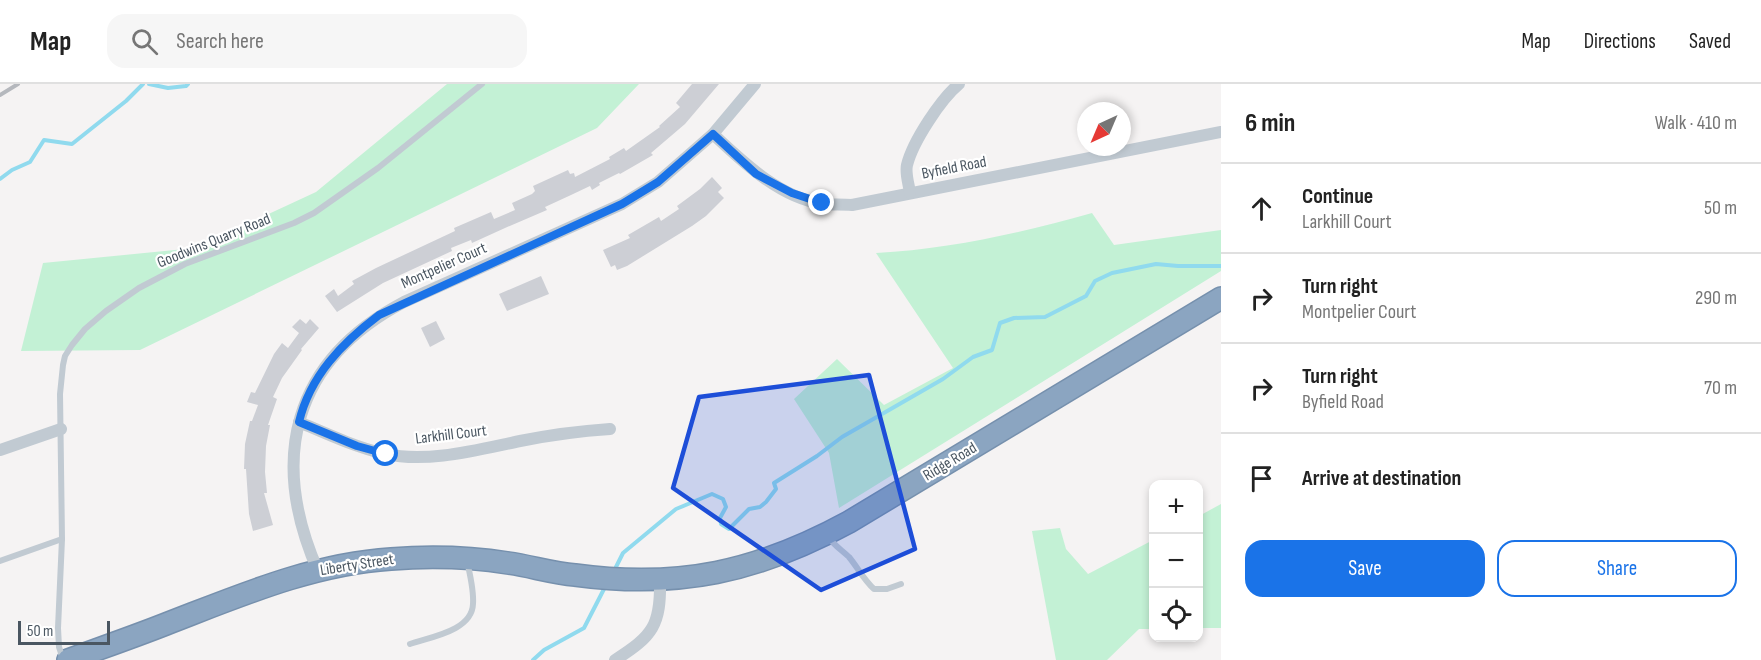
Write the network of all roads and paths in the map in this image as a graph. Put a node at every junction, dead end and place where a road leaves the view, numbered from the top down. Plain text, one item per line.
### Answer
1 (482, 84) edge
2 (755, 84) edge
3 (959, 84) edge
4 (1221, 132) edge
5 (713, 134) junction
6 (910, 193) junction
7 (1221, 298) edge
8 (299, 422) junction
9 (61, 429) junction
10 (610, 429) dead end
11 (0, 450) edge
12 (826, 534) junction
13 (62, 539) junction
14 (467, 558) junction
15 (0, 561) edge
16 (318, 570) junction
17 (660, 580) junction
18 (901, 584) dead end
19 (410, 644) dead end
20 (66, 660) edge
21 (615, 660) edge

1 - 9 lane, Goodwins Quarry Road
2 - 5 street, Montpelier Court
3 - 6 street
4 - 6 street, Byfield Road
5 - 6 street, Byfield Road
5 - 8 street, Montpelier Court
7 - 12 highway, Ridge Road
8 - 10 street, Larkhill Court
8 - 16 street, Montpelier Court
9 - 11 street
9 - 13 lane, Goodwins Quarry Road
12 - 17 highway, Ridge Road
12 - 18 lane
13 - 15 lane
13 - 20 lane, Goodwins Quarry Road
14 - 16 highway, Liberty Street
14 - 17 highway, Liberty Street
14 - 19 lane
16 - 20 highway, Liberty Street
17 - 21 street

